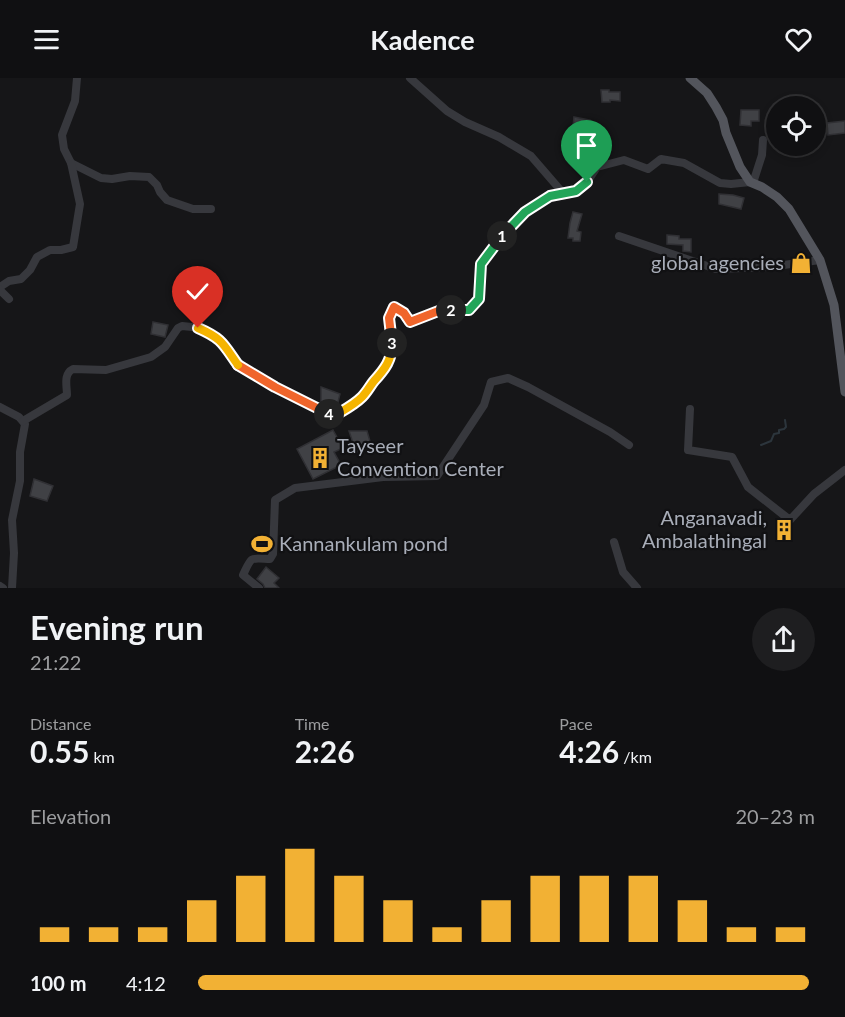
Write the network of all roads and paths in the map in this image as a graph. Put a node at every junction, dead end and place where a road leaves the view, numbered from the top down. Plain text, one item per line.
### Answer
1 (77, 78) edge
2 (410, 78) edge
3 (690, 78) edge
4 (763, 140) dead end
5 (71, 163) junction
6 (752, 183) junction
7 (563, 193) junction
8 (211, 209) dead end
9 (619, 236) dead end
10 (820, 260) junction
11 (0, 288) edge
12 (9, 299) dead end
13 (845, 393) edge
14 (0, 407) edge
15 (690, 409) dead end
16 (23, 421) junction
17 (628, 445) dead end
18 (845, 470) edge
19 (614, 542) dead end
20 (12, 588) edge
21 (259, 588) edge
22 (637, 588) edge

1 - 5 street
2 - 7 street
3 - 6 main road
4 - 6 street
5 - 8 street
5 - 11 street
6 - 7 street
6 - 10 main road
7 - 16 street
9 - 10 street
10 - 13 main road
11 - 12 street
14 - 16 street
15 - 18 street
16 - 20 street
17 - 21 street
19 - 22 street

